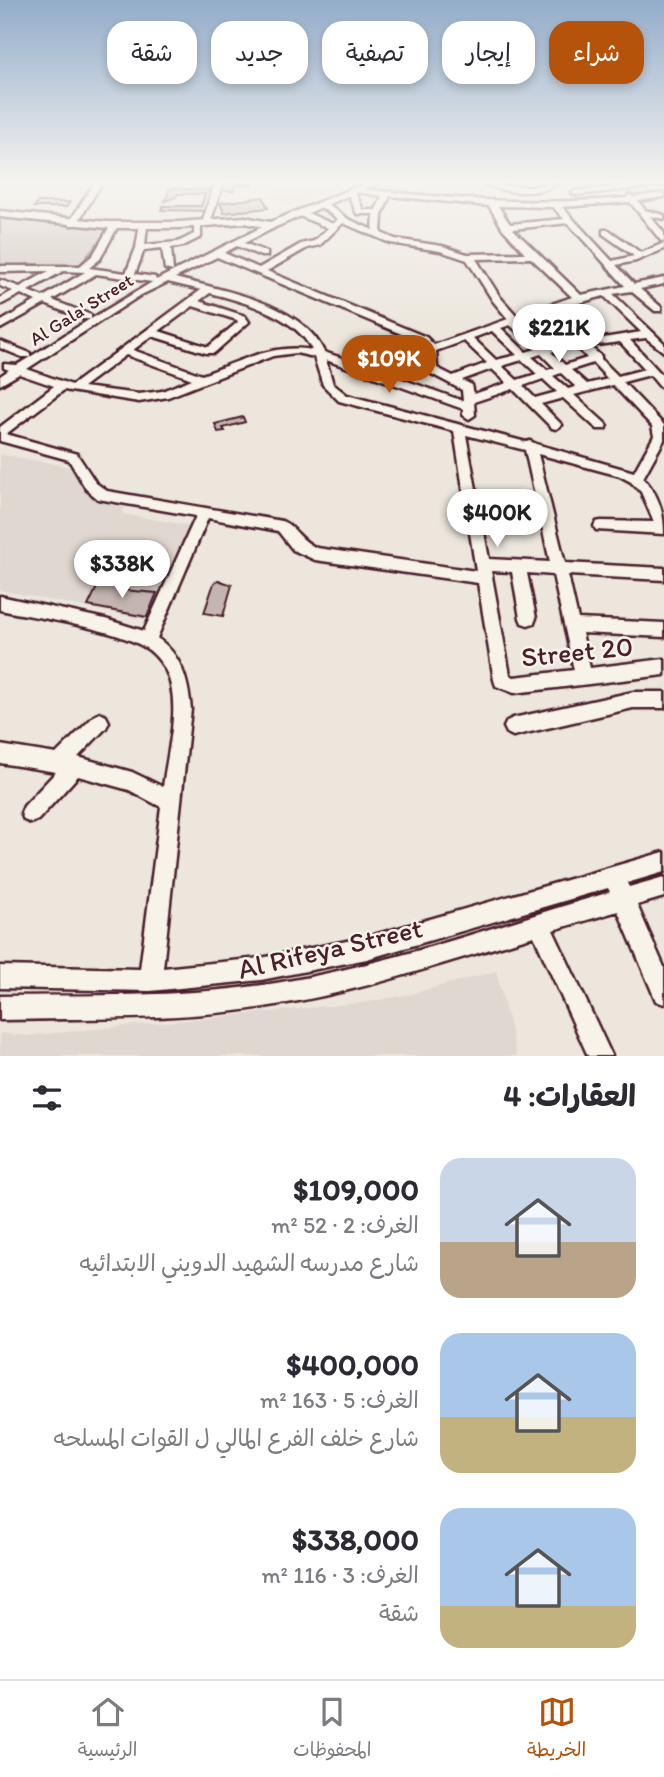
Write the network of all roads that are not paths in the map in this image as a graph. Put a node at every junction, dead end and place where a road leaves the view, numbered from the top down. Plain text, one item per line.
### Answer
1 (111, 232) edge
2 (142, 232) edge
3 (199, 232) edge
4 (246, 232) edge
5 (252, 232) edge
6 (327, 232) edge
7 (373, 232) edge
8 (511, 232) edge
9 (578, 232) edge
10 (606, 232) dead end
11 (377, 234) joint
12 (237, 243) junction
13 (166, 246) junction
14 (663, 246) edge
15 (139, 248) junction
16 (216, 253) junction
17 (264, 254) dead end
18 (532, 255) junction
19 (287, 256) junction
20 (640, 256) junction
21 (470, 257) junction
22 (306, 261) dead end
23 (608, 264) junction
24 (64, 267) junction
25 (82, 269) junction
26 (1, 270) edge
27 (96, 270) junction
28 (262, 270) junction
29 (168, 274) junction
30 (130, 275) junction
31 (152, 279) junction
32 (663, 283) edge
33 (1, 284) edge
34 (633, 288) junction
35 (21, 290) junction
36 (208, 290) junction
37 (620, 290) junction
38 (606, 293) junction
39 (579, 299) junction
40 (46, 300) junction
41 (649, 301) junction
42 (191, 302) junction
43 (633, 303) junction
44 (619, 305) junction
45 (547, 309) junction
46 (657, 309) dead end
47 (23, 313) junction
48 (87, 317) junction
49 (513, 321) junction
50 (0, 326) edge
51 (493, 327) junction
52 (150, 332) junction
53 (649, 334) junction
54 (466, 337) junction
55 (622, 338) junction
56 (582, 342) junction
57 (0, 344) edge
58 (662, 346) edge
59 (431, 349) junction
60 (542, 350) junction
61 (125, 351) junction
62 (318, 354) junction
63 (26, 355) junction
64 (525, 355) junction
65 (597, 358) junction
66 (495, 364) junction
67 (9, 369) edge
68 (365, 369) junction
69 (563, 369) junction
70 (432, 370) junction
71 (652, 371) junction
72 (547, 374) junction
73 (616, 378) junction
74 (204, 380) junction
75 (452, 380) junction
76 (0, 381) edge
77 (515, 384) junction
78 (664, 384) edge
79 (67, 388) junction
80 (583, 388) junction
81 (566, 393) junction
82 (533, 402) junction
83 (470, 403) junction
84 (556, 425) dead end
85 (601, 426) dead end
86 (464, 428) junction
87 (662, 430) edge
88 (0, 435) edge
89 (530, 445) junction
90 (636, 479) junction
91 (204, 513) junction
92 (601, 526) dead end
93 (663, 526) edge
94 (518, 567) junction
95 (559, 569) junction
96 (483, 572) junction
97 (664, 574) edge
98 (0, 603) edge
99 (528, 618) dead end
100 (572, 626) junction
101 (664, 630) edge
102 (148, 639) junction
103 (664, 669) edge
104 (584, 677) junction
105 (664, 700) edge
106 (100, 722) dead end
107 (513, 727) dead end
108 (0, 754) edge
109 (67, 765) junction
110 (171, 802) junction
111 (31, 813) dead end
112 (664, 862) edge
113 (614, 877) junction
114 (664, 887) edge
115 (623, 900) junction
116 (539, 924) junction
117 (0, 977) edge
118 (150, 980) junction
119 (664, 993) edge
120 (0, 1007) edge
121 (600, 1056) edge

1 - 25 street
2 - 15 street
3 - 13 street
4 - 29 street, Al Gala' Street
5 - 12 street, Al Gala' Street
6 - 19 street
7 - 11 street
8 - 18 street
9 - 23 street
10 - 20 street
11 - 21 street
12 - 16 street, Al Gala' Street
12 - 17 street
13 - 15 street
13 - 29 street
14 - 20 street
15 - 30 street
16 - 28 street
16 - 29 street, Al Gala' Street
18 - 21 street
18 - 39 street
19 - 22 street
19 - 28 street
20 - 23 street
21 - 49 street
23 - 34 street
24 - 25 street
24 - 26 street
24 - 35 street
25 - 27 street
27 - 30 street
27 - 40 street
28 - 59 street
29 - 31 street, Al Gala' Street
29 - 36 street
29 - 67 street, Al Gala' Street
30 - 31 street
31 - 48 street, Al Gala' Street
32 - 34 street
33 - 35 street
34 - 37 street
34 - 41 street
35 - 40 street
35 - 47 street
36 - 42 street
36 - 62 street
37 - 38 street
37 - 43 street
38 - 39 street
38 - 44 street
39 - 45 street
40 - 47 street
40 - 48 street
41 - 43 street
41 - 46 street
42 - 52 street
42 - 52 street
43 - 44 street
44 - 53 street
45 - 49 street
45 - 56 street
47 - 50 street
48 - 63 street, Al Gala' Street
49 - 51 street
49 - 60 street
51 - 54 street
51 - 64 street
52 - 61 street
53 - 55 street
53 - 58 street
54 - 59 street
54 - 66 street
55 - 56 street
55 - 71 street
56 - 60 street
56 - 65 street
57 - 63 street
59 - 70 street
60 - 64 street
60 - 69 street
61 - 74 street
61 - 79 street
62 - 68 street
62 - 74 street
62 - 86 street
63 - 67 street, Al Gala' Street
64 - 66 street
64 - 72 street
65 - 69 street
65 - 73 street
66 - 75 street
66 - 77 street
67 - 76 street, Al Gala' Street
67 - 79 street
68 - 70 street
68 - 83 street
69 - 72 street
69 - 80 street
70 - 75 street
71 - 73 street
71 - 78 street
72 - 77 street
72 - 81 street
73 - 80 street
73 - 87 street
74 - 79 street
75 - 83 street
77 - 82 street
77 - 83 street
79 - 88 street
80 - 81 street
81 - 82 street
81 - 85 street
82 - 84 street
83 - 86 street
86 - 89 street
86 - 96 street
87 - 90 street
88 - 91 street
89 - 90 street
89 - 95 street
90 - 93 street
91 - 96 street
91 - 102 street
92 - 93 street
94 - 95 street
94 - 96 street
94 - 99 street
95 - 97 street
95 - 100 street
96 - 104 street, Street 20
98 - 102 street
100 - 101 street
100 - 104 street
102 - 110 street
103 - 104 street, Street 20
105 - 107 street
106 - 109 street
108 - 109 street
109 - 110 street
109 - 111 street
110 - 118 street
112 - 113 street, Al Rifeya Street
113 - 115 street
113 - 118 street, Al Rifeya Street
114 - 115 street, Al Rifeya Street
115 - 116 street, Al Rifeya Street
115 - 119 street
116 - 120 street, Al Rifeya Street
116 - 121 street
117 - 118 street, Al Rifeya Street

